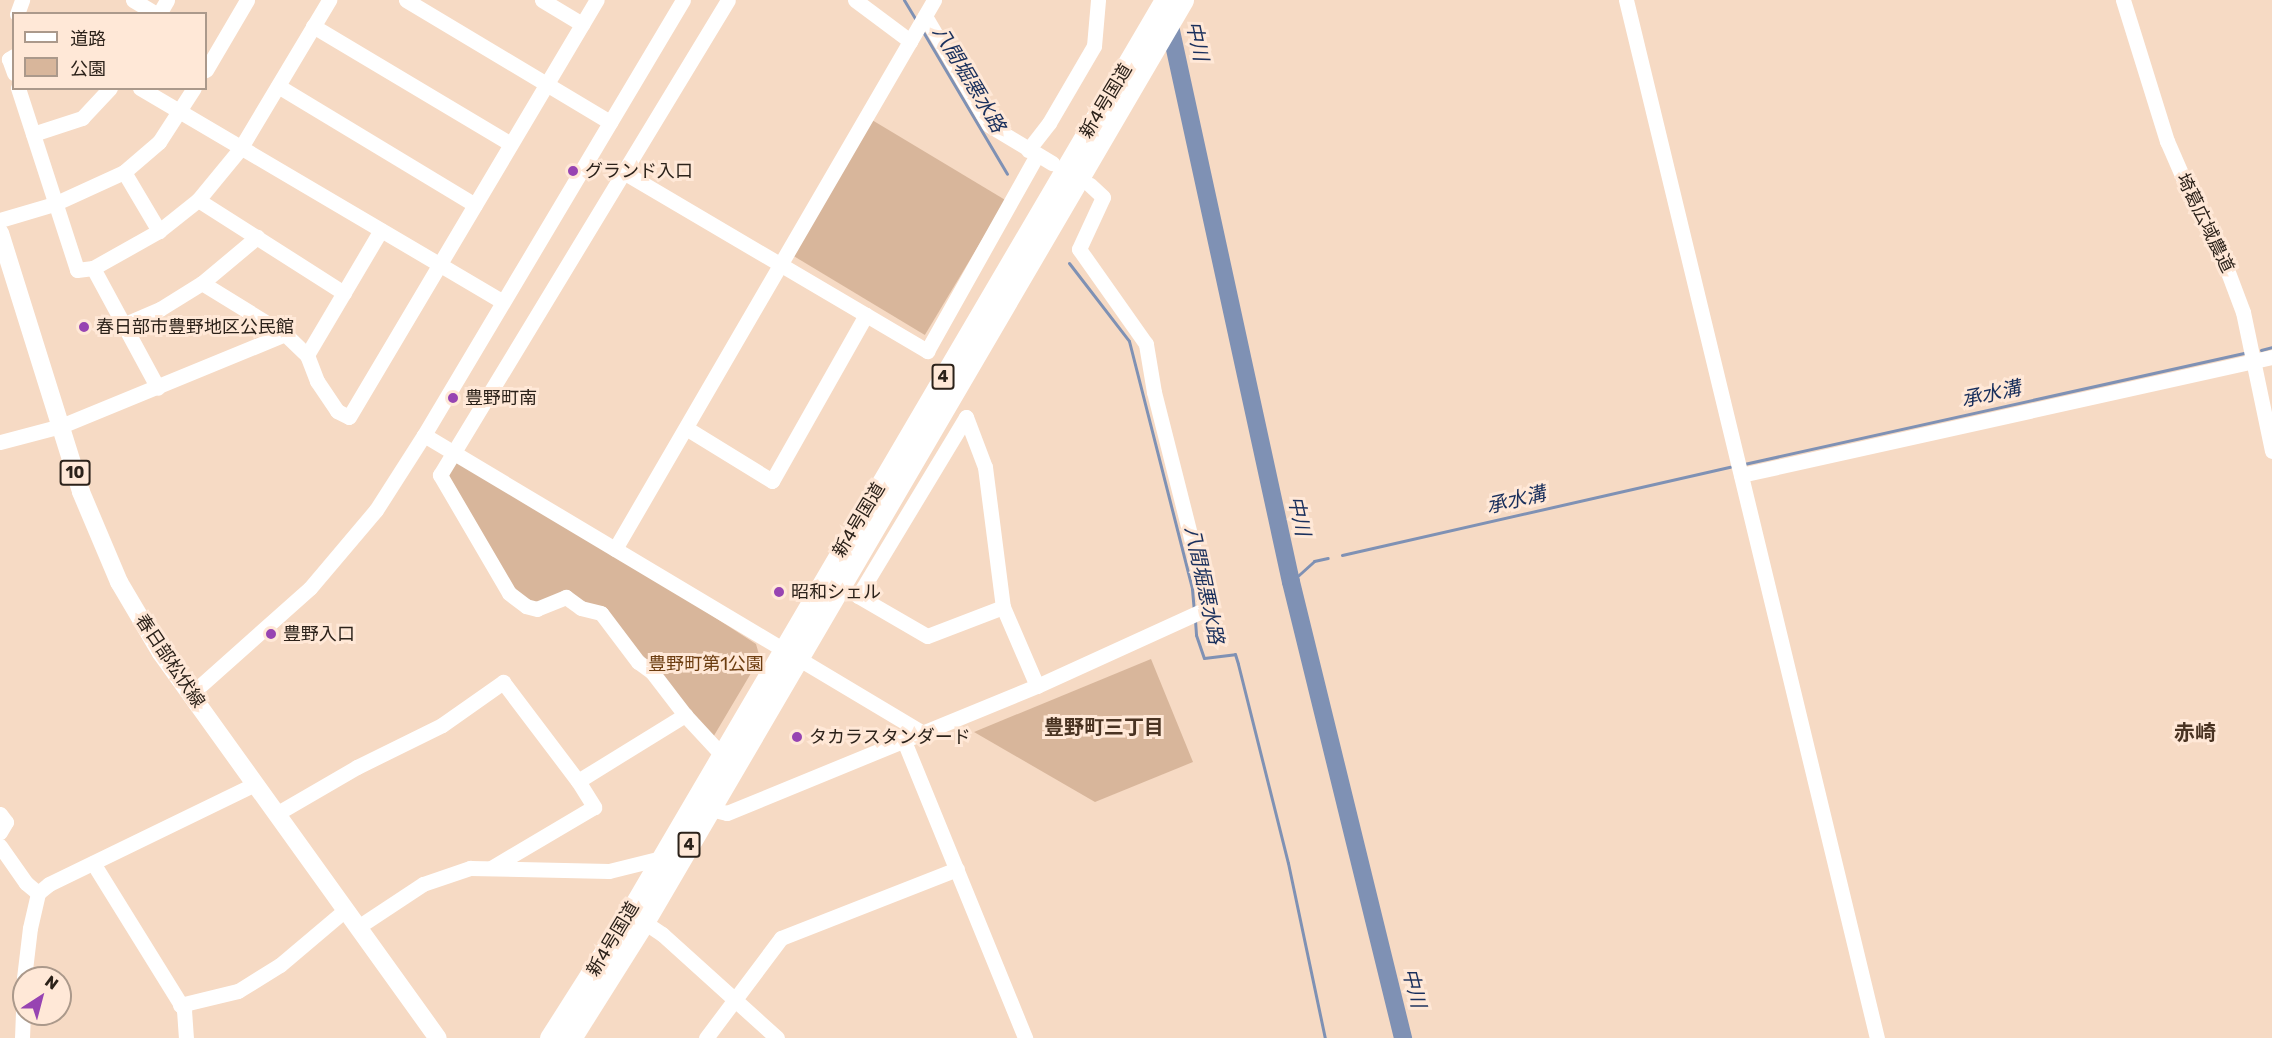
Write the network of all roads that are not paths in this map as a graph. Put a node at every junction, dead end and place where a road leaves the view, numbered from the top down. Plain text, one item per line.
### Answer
1 (133, 0) edge
2 (247, 0) edge
3 (329, 0) edge
4 (406, 0) edge
5 (542, 0) edge
6 (597, 0) edge
7 (683, 0) edge
8 (728, 0) edge
9 (855, 0) edge
10 (934, 0) edge
11 (1098, 0) edge
12 (1165, 0) edge
13 (1183, 0) edge
14 (1626, 0) edge
15 (2123, 0) edge
16 (154, 12) edge
17 (582, 24) junction
18 (313, 26) junction
19 (918, 27) junction
20 (207, 68) edge
21 (547, 84) junction
22 (278, 86) junction
23 (19, 90) edge
24 (108, 90) edge
25 (143, 90) edge
26 (193, 90) edge
27 (180, 112) junction
28 (610, 122) junction
29 (33, 134) junction
30 (511, 144) junction
31 (240, 149) junction
32 (1032, 152) junction
33 (1052, 163) dead end
34 (124, 172) junction
35 (625, 173) junction
36 (1090, 185) dead end
37 (198, 200) junction
38 (54, 204) junction
39 (475, 205) junction
40 (0, 220) edge
41 (381, 230) junction
42 (159, 231) junction
43 (0, 233) edge
44 (257, 237) junction
45 (440, 264) junction
46 (781, 265) junction
47 (93, 268) junction
48 (202, 283) junction
49 (344, 293) junction
50 (503, 302) junction
51 (866, 315) junction
52 (123, 325) junction
53 (285, 334) junction
54 (308, 355) junction
55 (2272, 357) edge
56 (2255, 361) junction
57 (158, 388) junction
58 (61, 426) junction
59 (686, 428) junction
60 (424, 435) junction
61 (0, 442) edge
62 (2272, 451) edge
63 (454, 453) junction
64 (1741, 475) junction
65 (615, 549) junction
66 (1003, 607) junction
67 (791, 654) junction
68 (1037, 686) junction
69 (191, 694) junction
70 (685, 715) junction
71 (923, 733) junction
72 (904, 741) junction
73 (721, 754) junction
74 (578, 782) junction
75 (255, 784) junction
76 (710, 809) junction
77 (0, 814) edge
78 (276, 814) junction
79 (0, 832) edge
80 (0, 846) edge
81 (661, 858) junction
82 (93, 863) junction
83 (491, 868) junction
84 (957, 869) junction
85 (38, 893) junction
86 (345, 910) junction
87 (644, 922) junction
88 (358, 927) junction
89 (25, 966) edge
90 (734, 999) junction
91 (180, 1005) junction
92 (186, 1038) edge
93 (438, 1038) edge
94 (550, 1038) edge
95 (572, 1038) edge
96 (706, 1038) edge
97 (777, 1038) edge
98 (1025, 1038) edge
99 (1877, 1038) edge

1 - 16 street
2 - 20 street
3 - 18 street
4 - 21 street
5 - 17 street
6 - 17 street
7 - 28 street
8 - 35 street
9 - 19 street
10 - 19 street
11 - 32 street
12 - 67 highway, 新4号国道 / 4
13 - 67 highway, 新4号国道 / 4
14 - 64 street
15 - 56 street, 埼葛広域農道
17 - 21 street
18 - 22 street
18 - 30 street
19 - 32 street
19 - 46 street
21 - 28 street
21 - 30 street
22 - 31 street
22 - 39 street
23 - 29 street
24 - 29 street
25 - 27 street
26 - 27 street
27 - 31 street
27 - 34 street
28 - 50 street
29 - 38 street
30 - 39 street
31 - 37 street
31 - 41 street
32 - 33 street
32 - 51 street
34 - 38 street
34 - 42 street
35 - 46 street
35 - 63 street
36 - 68 street
37 - 42 street
37 - 44 street
38 - 40 street
38 - 47 street
39 - 45 street
41 - 45 street
41 - 49 street
42 - 47 street
43 - 58 main road, 春日部松伏線 / 10
44 - 48 street
44 - 49 street
45 - 50 street
45 - 54 street
46 - 51 street
46 - 59 street
47 - 52 street
48 - 52 street
48 - 53 street
49 - 54 street
50 - 60 street
51 - 59 street
52 - 57 street
53 - 54 street
53 - 57 street
55 - 56 street
56 - 62 street, 埼葛広域農道
56 - 64 street
57 - 58 street
58 - 61 street
58 - 69 main road, 春日部松伏線 / 10
59 - 65 street
60 - 63 street
60 - 69 street
63 - 65 street
63 - 70 street
64 - 99 street
65 - 67 street
66 - 66 street
66 - 68 street
67 - 71 street
67 - 73 highway, 新4号国道 / 4
67 - 76 highway, 新4号国道 / 4
68 - 71 street
69 - 75 main road, 春日部松伏線 / 10
70 - 73 street
70 - 74 street
71 - 72 street
72 - 76 street
72 - 84 street
73 - 81 highway, 新4号国道 / 4
74 - 78 street
74 - 83 street
75 - 78 main road, 春日部松伏線 / 10
75 - 82 street
76 - 87 highway, 新4号国道 / 4
77 - 79 street
78 - 86 main road, 春日部松伏線 / 10
80 - 85 street
81 - 83 street
81 - 94 highway, 新4号国道 / 4
82 - 85 street
82 - 91 street
83 - 88 street
84 - 90 street
84 - 98 street
85 - 89 street
86 - 88 main road, 春日部松伏線 / 10
86 - 91 street
87 - 90 street
87 - 95 highway, 新4号国道 / 4
88 - 93 main road, 春日部松伏線 / 10
90 - 96 street
90 - 97 street
91 - 92 street

